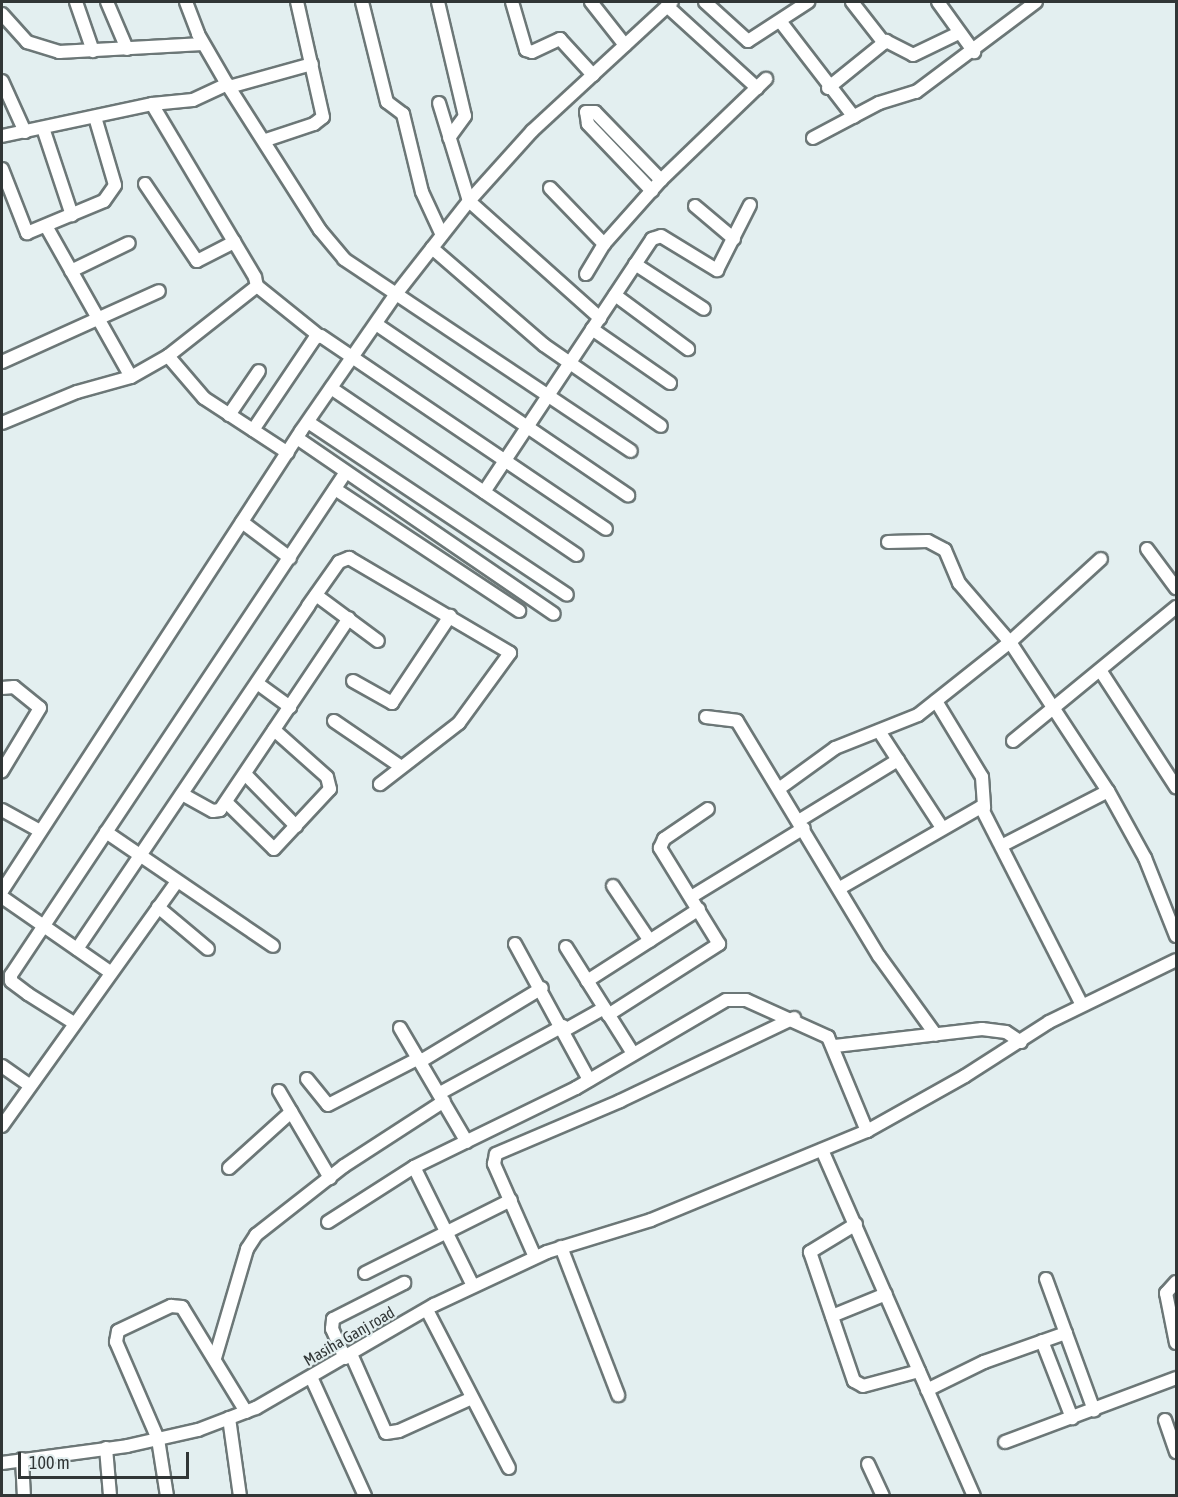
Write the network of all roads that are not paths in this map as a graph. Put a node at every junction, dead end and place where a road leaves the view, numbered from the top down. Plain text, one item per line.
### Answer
1 (76, 2) edge
2 (107, 2) edge
3 (186, 2) edge
4 (297, 2) edge
5 (362, 2) edge
6 (438, 2) edge
7 (512, 2) edge
8 (591, 2) edge
9 (705, 2) edge
10 (808, 2) edge
11 (852, 2) edge
12 (938, 2) edge
13 (1036, 2) edge
14 (670, 4) edge
15 (780, 21) junction
16 (4, 22) edge
17 (959, 33) junction
18 (884, 43) junction
19 (203, 44) junction
20 (625, 45) junction
21 (127, 49) junction
22 (93, 51) junction
23 (974, 52) junction
24 (312, 64) junction
25 (593, 75) junction
26 (2, 81) edge
27 (228, 85) junction
28 (828, 88) junction
29 (439, 103) dead end
30 (152, 104) junction
31 (95, 117) junction
32 (854, 117) junction
33 (43, 128) junction
34 (25, 132) junction
35 (2, 136) edge
36 (449, 138) junction
37 (813, 138) dead end
38 (266, 140) junction
39 (2, 169) edge
40 (661, 180) junction
41 (145, 184) dead end
42 (550, 188) dead end
43 (651, 191) junction
44 (469, 201) junction
45 (750, 205) dead end
46 (695, 206) dead end
47 (72, 215) junction
48 (46, 226) junction
49 (442, 235) junction
50 (734, 239) junction
51 (234, 242) junction
52 (129, 243) dead end
53 (604, 244) junction
54 (432, 249) junction
55 (635, 264) junction
56 (71, 271) junction
57 (586, 274) dead end
58 (257, 286) junction
59 (159, 291) dead end
60 (396, 294) junction
61 (615, 296) junction
62 (704, 309) dead end
63 (600, 318) junction
64 (98, 319) junction
65 (376, 324) junction
66 (592, 329) junction
67 (318, 335) junction
68 (688, 349) dead end
69 (168, 356) junction
70 (353, 356) junction
71 (2, 362) edge
72 (568, 362) junction
73 (259, 371) dead end
74 (131, 377) junction
75 (670, 383) dead end
76 (331, 388) junction
77 (546, 393) junction
78 (229, 415) junction
79 (308, 422) junction
80 (2, 423) edge
81 (525, 426) junction
82 (661, 426) dead end
83 (253, 430) junction
84 (297, 438) junction
85 (632, 451) dead end
86 (288, 453) junction
87 (506, 459) junction
88 (346, 472) junction
89 (335, 489) junction
90 (484, 492) junction
91 (628, 495) dead end
92 (242, 522) junction
93 (606, 529) dead end
94 (888, 542) dead end
95 (1147, 549) dead end
96 (577, 555) dead end
97 (290, 558) junction
98 (1101, 559) dead end
99 (1176, 588) edge
100 (316, 595) junction
101 (567, 596) dead end
102 (1176, 607) edge
103 (519, 611) dead end
104 (554, 614) dead end
105 (450, 616) junction
106 (349, 618) junction
107 (378, 641) dead end
108 (1010, 642) junction
109 (1100, 670) junction
110 (353, 681) dead end
111 (257, 683) junction
112 (2, 688) edge
113 (936, 701) junction
114 (290, 706) junction
115 (1053, 707) junction
116 (706, 717) dead end
117 (334, 721) dead end
118 (274, 730) junction
119 (879, 731) junction
120 (1013, 741) dead end
121 (898, 760) junction
122 (400, 766) junction
123 (2, 771) edge
124 (245, 774) junction
125 (380, 784) dead end
126 (1176, 787) edge
127 (780, 788) junction
128 (1108, 791) junction
129 (182, 794) junction
130 (226, 802) junction
131 (984, 808) junction
132 (708, 809) dead end
133 (2, 810) edge
134 (802, 824) junction
135 (296, 826) junction
136 (941, 826) junction
137 (40, 831) junction
138 (106, 832) junction
139 (1003, 845) junction
140 (141, 858) junction
141 (177, 882) junction
142 (613, 886) dead end
143 (840, 888) junction
144 (2, 891) edge
145 (2, 897) edge
146 (691, 897) junction
147 (158, 907) junction
148 (699, 909) junction
149 (43, 926) junction
150 (1176, 936) edge
151 (650, 941) junction
152 (515, 944) dead end
153 (273, 946) dead end
154 (566, 947) dead end
155 (77, 949) junction
156 (208, 949) dead end
157 (1176, 960) edge
158 (110, 972) junction
159 (587, 981) junction
160 (542, 988) junction
161 (1082, 1005) junction
162 (606, 1012) junction
163 (794, 1018) junction
164 (74, 1023) junction
165 (400, 1028) dead end
166 (564, 1028) junction
167 (936, 1035) junction
168 (1021, 1042) junction
169 (835, 1046) junction
170 (632, 1052) junction
171 (420, 1060) junction
172 (2, 1066) edge
173 (307, 1079) dead end
174 (589, 1080) junction
175 (28, 1084) junction
176 (279, 1091) dead end
177 (442, 1097) junction
178 (291, 1112) junction
179 (2, 1126) edge
180 (867, 1131) junction
181 (466, 1142) junction
182 (822, 1150) junction
183 (414, 1167) junction
184 (230, 1168) dead end
185 (330, 1178) junction
186 (511, 1200) junction
187 (328, 1222) dead end
188 (856, 1224) junction
189 (446, 1232) junction
190 (561, 1247) junction
191 (536, 1257) junction
192 (365, 1273) dead end
193 (1046, 1279) dead end
194 (1176, 1282) edge
195 (404, 1283) dead end
196 (473, 1286) junction
197 (886, 1294) junction
198 (427, 1310) junction
199 (832, 1316) junction
200 (1066, 1333) junction
201 (1172, 1333) edge
202 (1042, 1341) junction
203 (348, 1356) junction
204 (214, 1358) junction
205 (919, 1371) junction
206 (311, 1377) junction
207 (1176, 1378) edge
208 (927, 1390) junction
209 (618, 1395) dead end
210 (470, 1399) junction
211 (1094, 1410) junction
212 (246, 1412) junction
213 (229, 1418) junction
214 (1072, 1418) junction
215 (1165, 1420) dead end
216 (158, 1439) junction
217 (1005, 1442) dead end
218 (106, 1448) junction
219 (1176, 1452) edge
220 (22, 1459) junction
221 (2, 1463) edge
222 (868, 1464) dead end
223 (509, 1468) dead end
224 (24, 1496) edge
225 (110, 1496) edge
226 (167, 1496) edge
227 (240, 1496) edge
228 (365, 1496) edge
229 (883, 1496) edge
230 (974, 1496) edge

1 - 22 street
2 - 21 street
3 - 19 street
4 - 24 street
5 - 49 street
6 - 36 street
7 - 25 street
8 - 20 street
9 - 15 street
10 - 15 street
11 - 18 street
12 - 17 street
13 - 23 street
14 - 20 street
14 - 40 street
15 - 28 street
16 - 22 street
17 - 18 street
17 - 23 street
18 - 28 street
19 - 21 street
19 - 27 street
20 - 25 street
21 - 22 street
23 - 32 street
24 - 27 street
24 - 38 street
25 - 44 street
26 - 34 street
27 - 30 street
27 - 38 street
28 - 32 street
29 - 36 street
30 - 31 street
30 - 51 street
31 - 33 street
31 - 47 street
32 - 37 street
33 - 34 street
33 - 47 street
34 - 35 street
36 - 44 street
38 - 60 street
39 - 48 street
40 - 43 street
40 - 43 street
41 - 51 street
42 - 53 street
43 - 53 street
44 - 49 street
44 - 63 street
45 - 50 street
46 - 50 street
47 - 48 street
48 - 56 street
49 - 54 street
50 - 55 street
51 - 58 street
52 - 56 street
53 - 57 street
54 - 60 street
54 - 72 street
55 - 61 street
55 - 62 street
56 - 64 street
58 - 67 street
58 - 69 street
59 - 64 street
60 - 65 street
60 - 77 street
61 - 63 street
61 - 68 street
63 - 66 street
64 - 71 street
64 - 74 street
65 - 70 street
65 - 81 street
66 - 72 street
66 - 75 street
67 - 70 street
67 - 83 street
69 - 74 street
69 - 78 street
70 - 76 street
70 - 87 street
72 - 77 street
72 - 82 street
73 - 78 street
74 - 80 street
76 - 79 street
76 - 90 street
77 - 81 street
77 - 85 street
78 - 83 street
79 - 84 street
79 - 101 street
81 - 87 street
81 - 91 street
83 - 86 street
84 - 86 street
84 - 88 street
86 - 92 street
87 - 90 street
87 - 93 street
88 - 89 street
88 - 104 street
89 - 97 street
89 - 103 street
90 - 96 street
92 - 97 street
92 - 137 street
94 - 108 street
95 - 99 street
97 - 138 street
98 - 108 street
100 - 105 street
100 - 106 street
100 - 111 street
102 - 109 street
105 - 110 street
105 - 122 street
106 - 107 street
106 - 114 street
108 - 113 street
108 - 115 street
109 - 115 street
109 - 126 street
111 - 114 street
111 - 129 street
112 - 123 street
113 - 119 street
113 - 131 street
114 - 118 street
115 - 120 street
115 - 128 street
116 - 127 street
117 - 122 street
118 - 124 street
118 - 135 street
119 - 121 street
119 - 127 street
121 - 134 street
121 - 136 street
122 - 125 street
124 - 130 street
124 - 135 street
127 - 134 street
128 - 139 street
128 - 150 street
129 - 130 street
129 - 140 street
130 - 135 street
131 - 136 street
131 - 139 street
132 - 146 street
133 - 137 street
134 - 143 street
134 - 146 street
136 - 143 street
137 - 144 street
138 - 140 street
138 - 149 street
139 - 161 street
140 - 141 street
140 - 155 street
141 - 147 street
141 - 153 street
142 - 151 street
143 - 167 street
145 - 149 street
146 - 148 street
147 - 156 street
147 - 158 street
148 - 151 street
148 - 162 street
149 - 155 street
149 - 164 street
151 - 159 street
152 - 160 street
154 - 159 street
155 - 158 street
157 - 161 street, Masiha Ganj road
158 - 164 street
159 - 162 street
160 - 166 street
160 - 171 street
161 - 168 street, Masiha Ganj road
162 - 166 street
162 - 170 street
163 - 169 street
163 - 170 street
163 - 186 street
164 - 175 street
165 - 171 street
166 - 174 street
166 - 177 street
167 - 168 street
167 - 169 street
168 - 180 street, Masiha Ganj road
169 - 180 street
170 - 174 street
171 - 173 street
171 - 177 street
172 - 175 street
174 - 181 street
175 - 179 street
176 - 178 street
177 - 181 street
177 - 185 street
178 - 184 street
178 - 185 street
180 - 182 street, Masiha Ganj road
181 - 183 street
182 - 188 street
182 - 190 street, Masiha Ganj road
183 - 187 street
183 - 189 street
185 - 204 street
186 - 189 street
186 - 191 street
188 - 197 street
188 - 199 street
189 - 192 street
189 - 196 street
190 - 191 street, Masiha Ganj road
190 - 209 street
191 - 196 street, Masiha Ganj road
193 - 200 street
194 - 201 street
195 - 203 street
196 - 198 street, Masiha Ganj road
197 - 199 street
197 - 205 street
198 - 203 street, Masiha Ganj road
198 - 210 street
199 - 205 street
200 - 202 street
200 - 211 street
202 - 208 street
202 - 214 street
203 - 206 street, Masiha Ganj road
203 - 210 street
204 - 212 street
204 - 216 street
205 - 208 street
206 - 212 street, Masiha Ganj road
206 - 228 street
207 - 211 street
208 - 230 street
210 - 223 street
211 - 214 street
212 - 213 street, Masiha Ganj road
213 - 216 street, Masiha Ganj road
213 - 227 street
214 - 217 street
215 - 219 street
216 - 218 street, Masiha Ganj road
216 - 226 street
218 - 220 street, Masiha Ganj road
218 - 225 street
220 - 221 street, Masiha Ganj road
220 - 224 street
222 - 229 street

